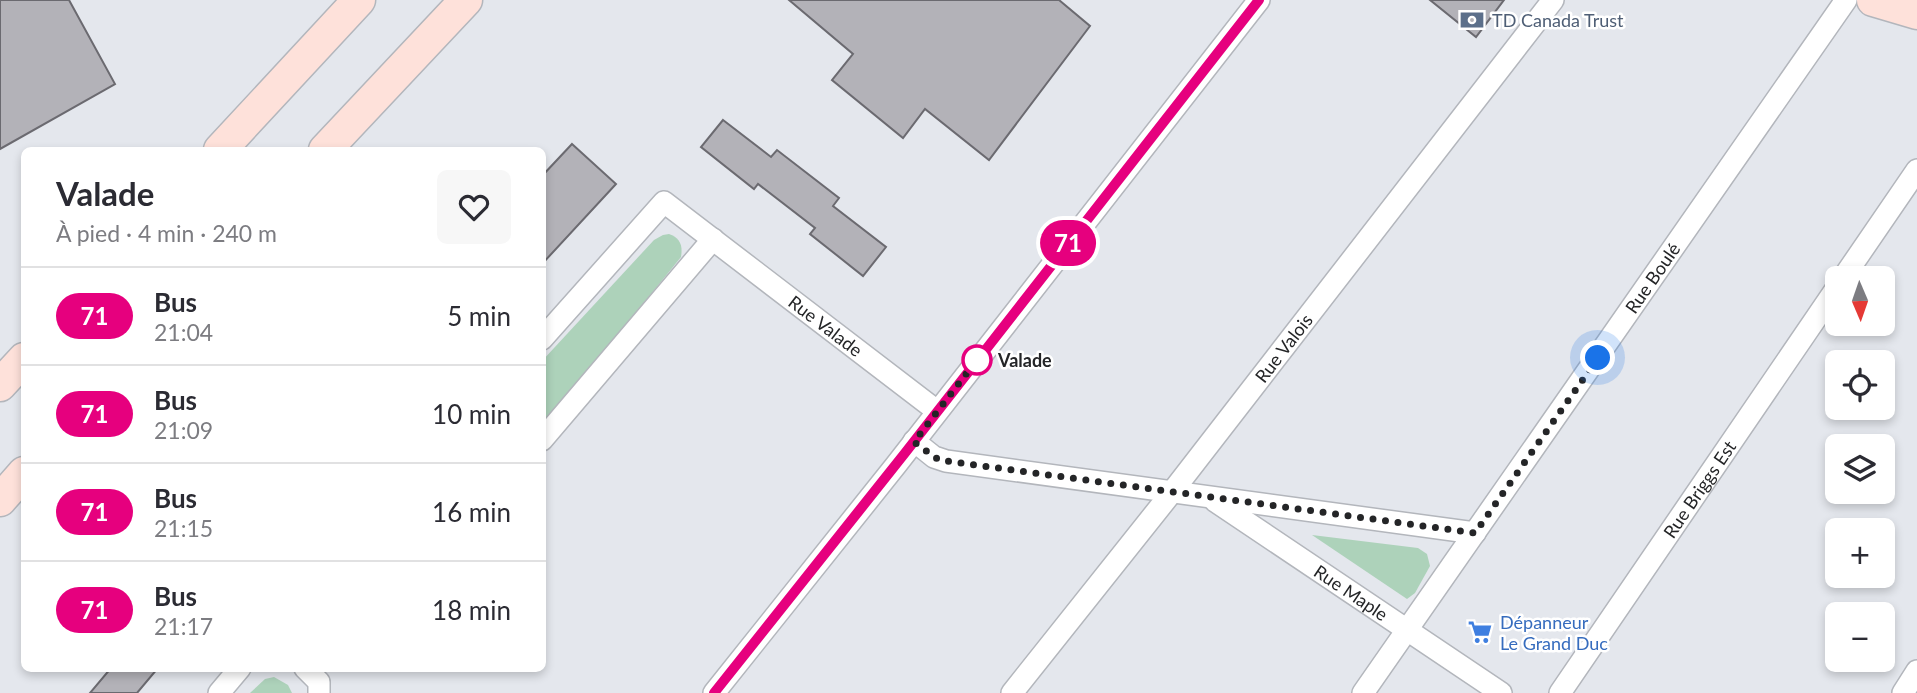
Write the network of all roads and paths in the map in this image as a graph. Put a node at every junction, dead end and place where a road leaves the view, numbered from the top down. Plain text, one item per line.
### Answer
1 (359, 0) edge
2 (466, 0) edge
3 (1259, 0) edge
4 (1553, 0) edge
5 (1846, 0) edge
6 (1873, 0) edge
7 (1917, 13) edge
8 (222, 147) edge
9 (328, 147) edge
10 (1917, 170) edge
11 (713, 239) junction
12 (1851, 266) edge
13 (1825, 305) edge
14 (546, 335) edge
15 (21, 362) edge
16 (0, 385) edge
17 (937, 411) junction
18 (546, 435) edge
19 (914, 442) junction
20 (21, 476) edge
21 (1172, 492) junction
22 (1200, 496) junction
23 (0, 500) edge
24 (1475, 533) junction
25 (1407, 630) junction
26 (1917, 671) edge
27 (237, 672) edge
28 (308, 672) edge
29 (219, 693) edge
30 (318, 693) edge
31 (714, 693) edge
32 (1012, 693) edge
33 (1363, 693) edge
34 (1501, 693) edge
35 (1560, 693) edge
36 (1903, 693) edge

1 - 8 main road
2 - 9 main road
3 - 17 street
4 - 21 street, Rue Valois
5 - 24 street, Rue Boulé
6 - 7 main road
10 - 12 street
11 - 14 street, Rue Valade
11 - 17 street, Rue Valade
11 - 18 street
13 - 35 street, Rue Briggs Est
15 - 16 main road
17 - 19 street
19 - 21 street, Rue Maple
19 - 31 street
20 - 23 main road
21 - 22 street, Rue Maple
21 - 32 street, Rue Valois
22 - 24 street, Rue Maple
22 - 25 street, Rue Maple
24 - 25 street, Rue Boulé
25 - 33 street, Rue Boulé
25 - 34 street, Rue Maple
26 - 36 street
27 - 29 street
28 - 30 street

